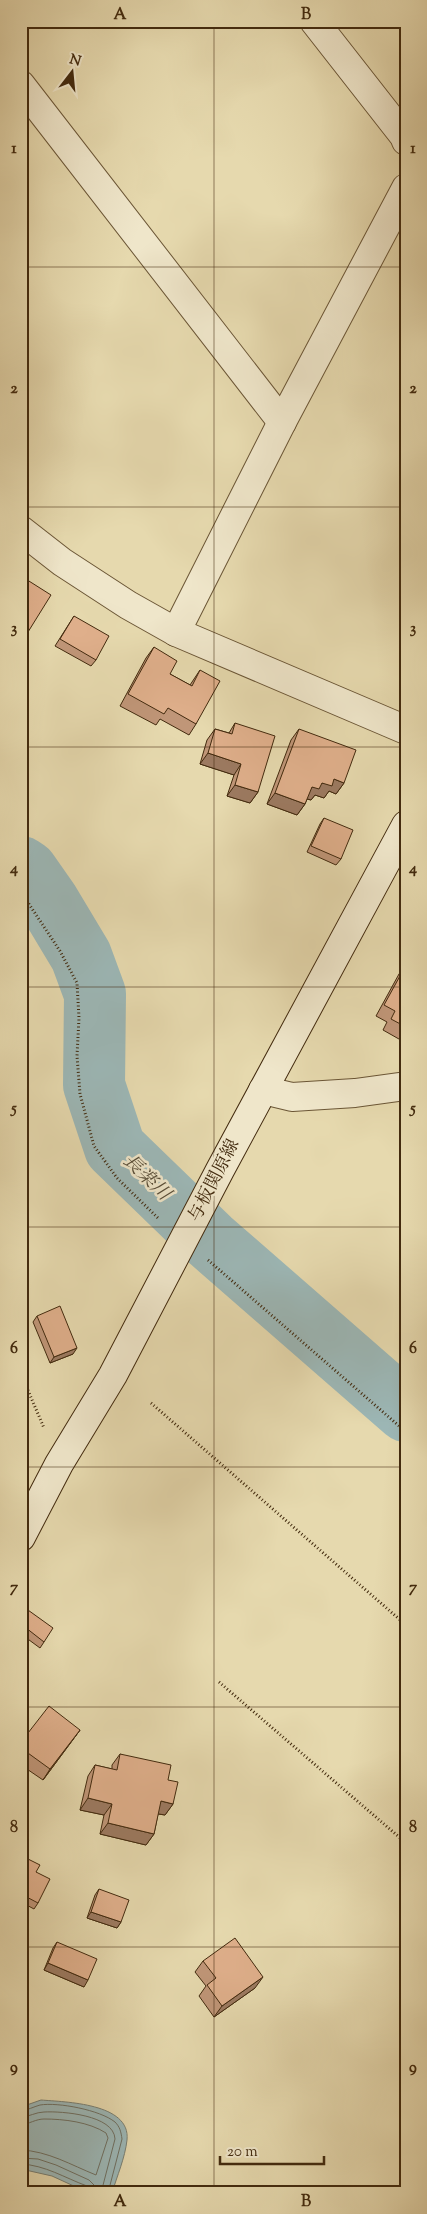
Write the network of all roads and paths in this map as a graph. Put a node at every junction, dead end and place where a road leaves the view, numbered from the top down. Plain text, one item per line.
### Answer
1 (314, 21) edge
2 (21, 85) edge
3 (406, 141) edge
4 (406, 188) edge
5 (282, 422) junction
6 (21, 530) edge
7 (176, 632) junction
8 (406, 730) edge
9 (406, 824) edge
10 (406, 1086) edge
11 (263, 1090) junction
12 (21, 1374) edge
13 (151, 1403) dead end
14 (59, 1464) junction
15 (21, 1537) edge
16 (406, 1625) edge
17 (219, 1682) dead end
18 (406, 1843) edge

1 - 3 street
2 - 5 street
4 - 5 street
5 - 7 street
6 - 7 street
7 - 8 street
9 - 11 street, 与板関原線
10 - 11 street
11 - 14 street, 与板関原線
12 - 14 path
13 - 16 path
14 - 15 street, 与板関原線
17 - 18 path

